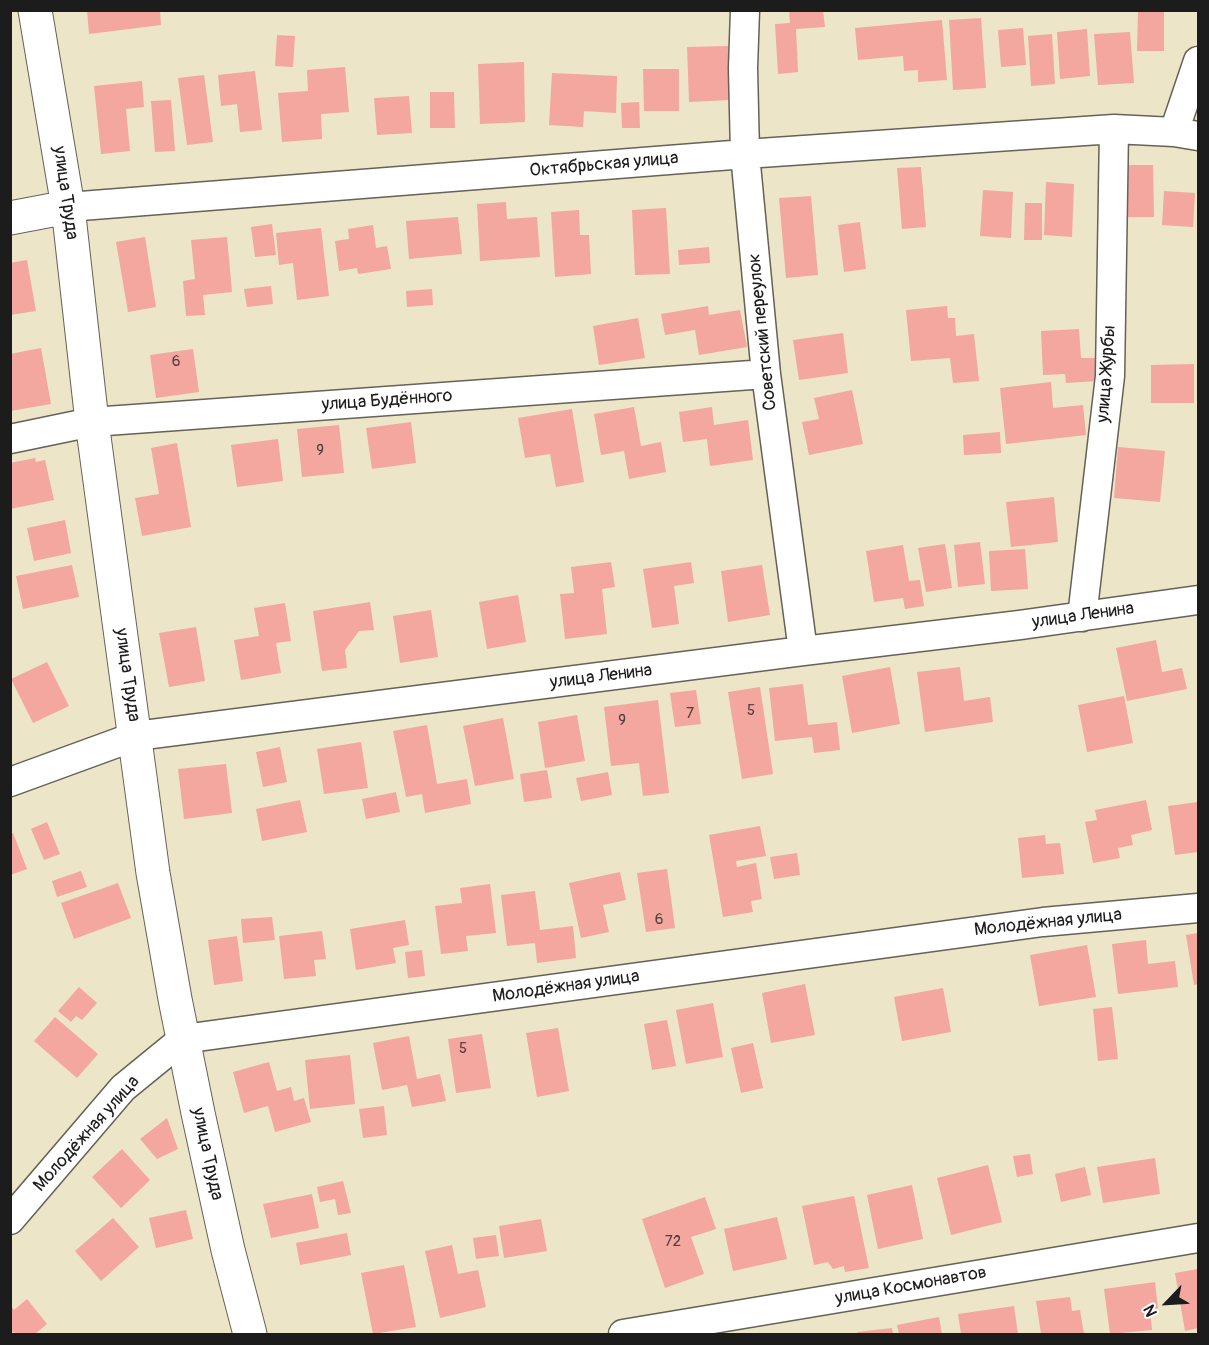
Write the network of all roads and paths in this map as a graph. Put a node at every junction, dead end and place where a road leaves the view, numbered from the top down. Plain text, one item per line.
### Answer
1 (35, 10) edge
2 (744, 10) edge
3 (1198, 61) edge
4 (1114, 129) junction
5 (1186, 134) edge
6 (745, 154) junction
7 (68, 207) junction
8 (10, 218) edge
9 (766, 374) junction
10 (92, 422) junction
11 (10, 439) edge
12 (1198, 600) edge
13 (1082, 617) junction
14 (803, 651) junction
15 (136, 736) junction
16 (10, 782) edge
17 (1198, 908) edge
18 (183, 1039) junction
19 (10, 1220) edge
20 (1198, 1238) edge
21 (250, 1335) edge
22 (623, 1335) edge

1 - 7 street, улица Труда
2 - 6 street, Советский переулок
3 - 5 street
4 - 5 street, Октябрьская улица
4 - 6 street, Октябрьская улица
4 - 13 street, улица Журбы
6 - 7 street, Октябрьская улица
6 - 9 street, Советский переулок
7 - 8 street, Октябрьская улица
7 - 10 street, улица Труда
9 - 10 street, улица Будённого
9 - 14 street, Советский переулок
10 - 11 street, улица Будённого
10 - 15 street, улица Труда
12 - 13 street, улица Ленина
13 - 14 street, улица Ленина
14 - 15 street, улица Ленина
15 - 16 street, улица Ленина
15 - 18 street, улица Труда
17 - 18 street, Молодёжная улица
18 - 19 street, Молодёжная улица
18 - 21 street, улица Труда
20 - 22 street, улица Космонавтов

